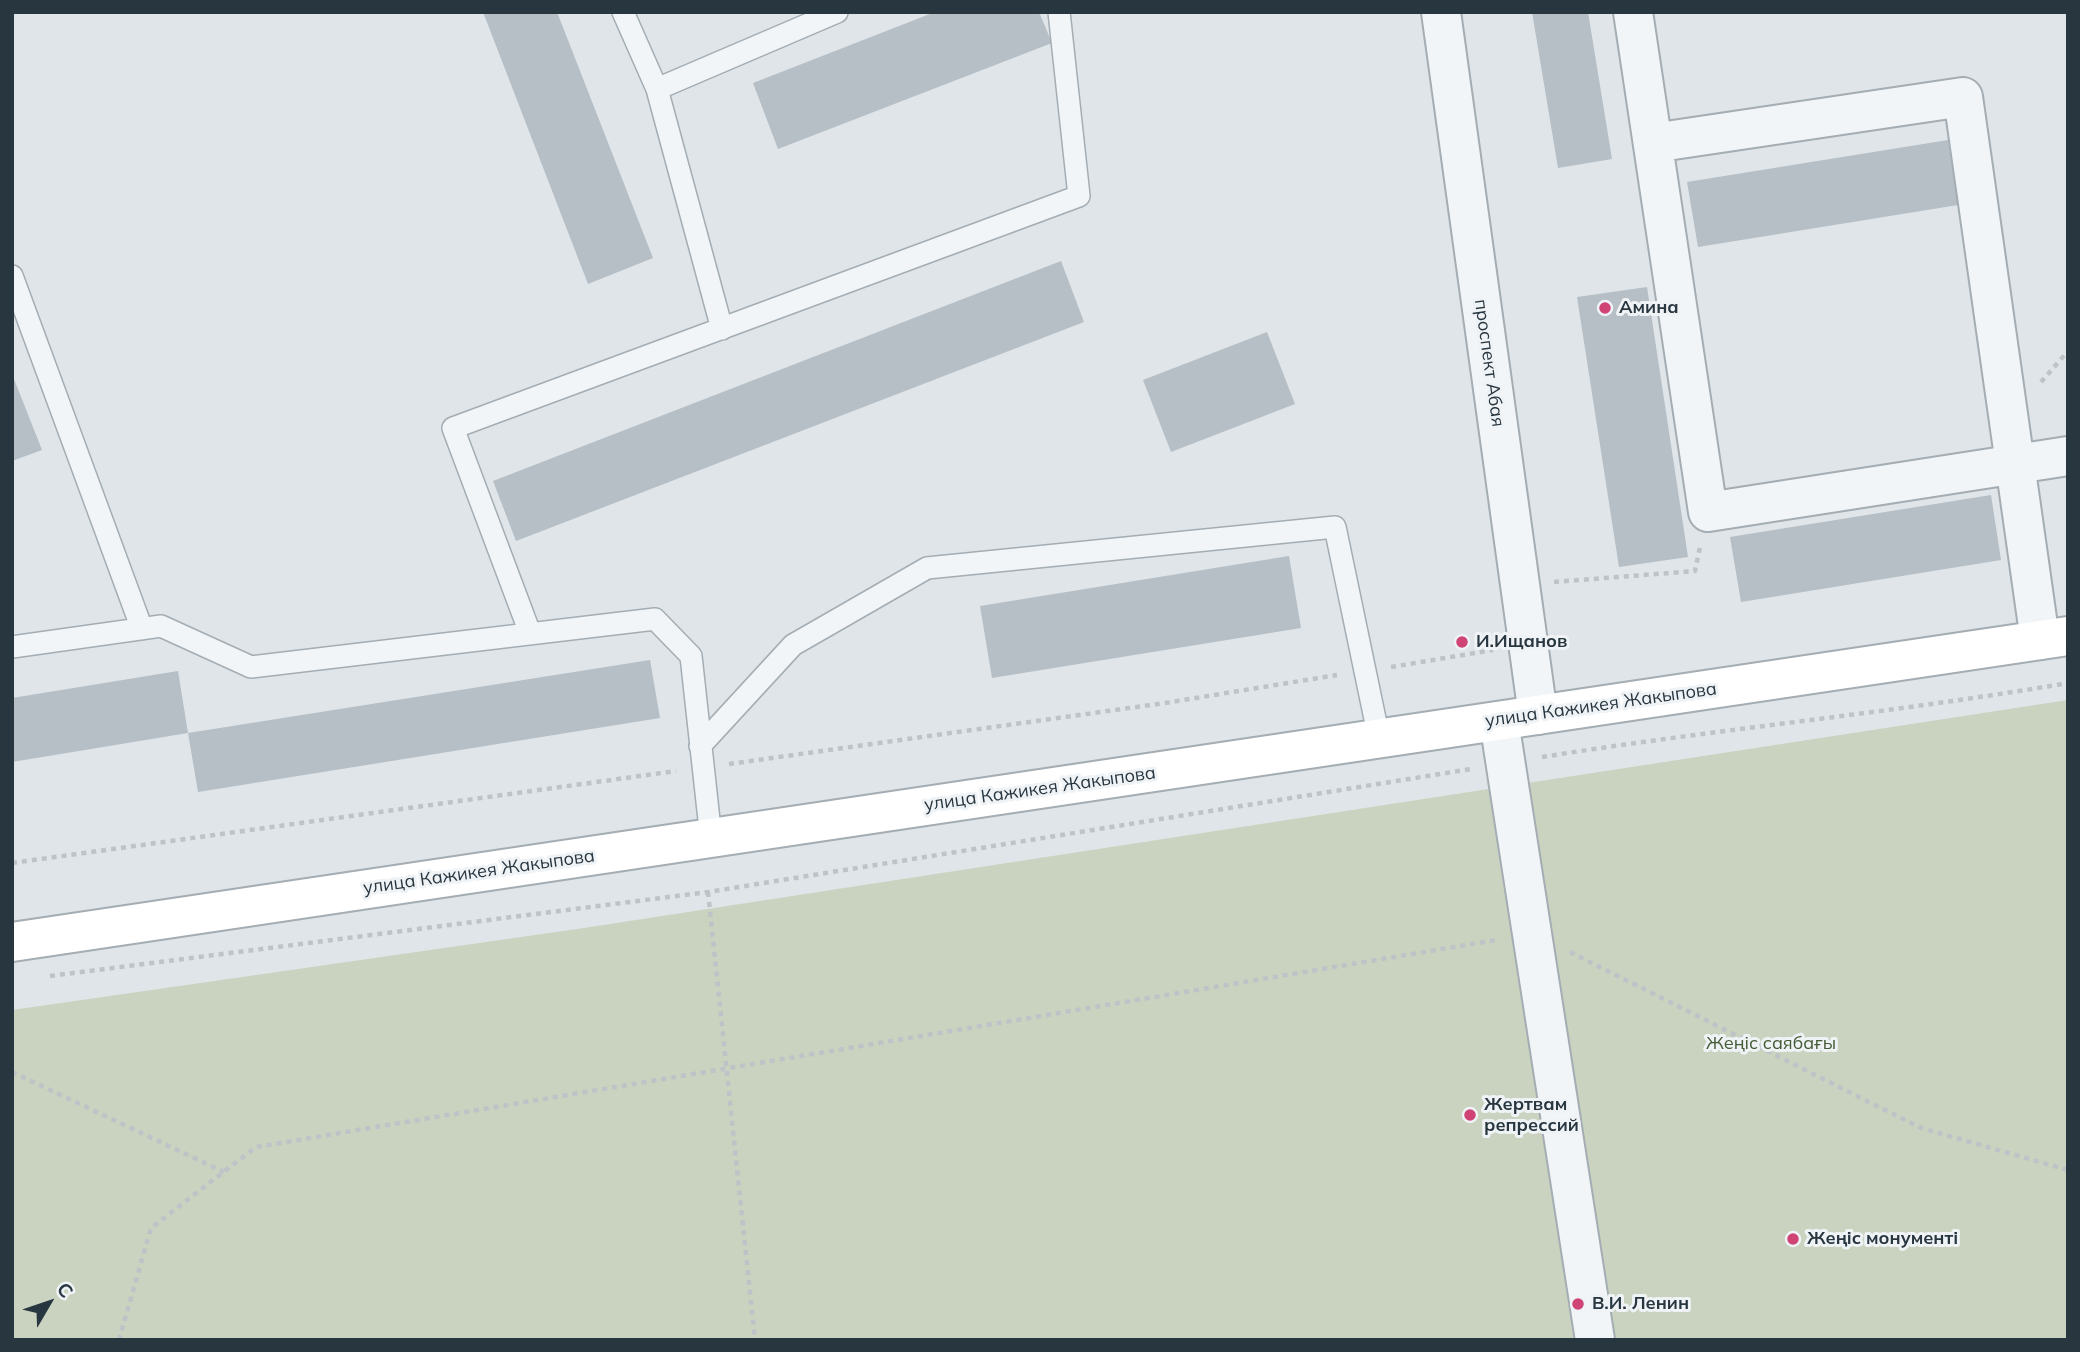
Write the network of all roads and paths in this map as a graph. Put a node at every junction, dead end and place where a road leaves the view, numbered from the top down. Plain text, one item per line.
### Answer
1 (623, 12) edge
2 (837, 12) edge
3 (1059, 12) edge
4 (1441, 12) edge
5 (1633, 12) edge
6 (657, 89) junction
7 (1653, 143) junction
8 (12, 276) edge
9 (722, 329) junction
10 (2068, 456) edge
11 (2015, 464) junction
12 (1708, 512) junction
13 (1520, 584) junction
14 (142, 629) junction
15 (530, 634) junction
16 (2054, 638) edge
17 (1528, 645) junction
18 (12, 647) edge
19 (1365, 671) junction
20 (2068, 683) edge
21 (1538, 715) junction
22 (1499, 721) junction
23 (1378, 738) junction
24 (700, 746) junction
25 (1506, 763) junction
26 (703, 768) junction
27 (710, 838) junction
28 (12, 863) edge
29 (708, 892) junction
30 (1533, 934) junction
31 (12, 942) edge
32 (40, 978) dead end
33 (728, 1068) junction
34 (12, 1072) edge
35 (2068, 1170) edge
36 (224, 1172) junction
37 (119, 1340) edge
38 (755, 1340) edge
39 (1595, 1340) edge

1 - 6 lane
2 - 6 lane
3 - 9 lane
4 - 13 street, проспект Абая
5 - 7 street
6 - 9 lane
7 - 11 street
7 - 12 street
8 - 14 lane
9 - 15 lane
10 - 11 street
11 - 12 street
11 - 16 street
12 - 13 path
13 - 17 street, проспект Абая
14 - 15 lane
14 - 18 lane
15 - 24 lane
16 - 21 main road, улица Кажикея Жакыпова
17 - 19 path
17 - 21 street, проспект Абая
19 - 23 lane
19 - 24 lane
19 - 26 path
20 - 25 path
21 - 22 main road, улица Кажикея Жакыпова
22 - 23 main road, улица Кажикея Жакыпова
22 - 25 street
23 - 27 main road, улица Кажикея Жакыпова
24 - 26 lane
25 - 29 path
25 - 30 street
26 - 27 lane
26 - 28 path
27 - 31 main road, улица Кажикея Жакыпова
29 - 32 path
29 - 33 path
30 - 33 path
30 - 35 path
30 - 39 street
33 - 36 path
33 - 38 path
34 - 36 path
36 - 37 path

